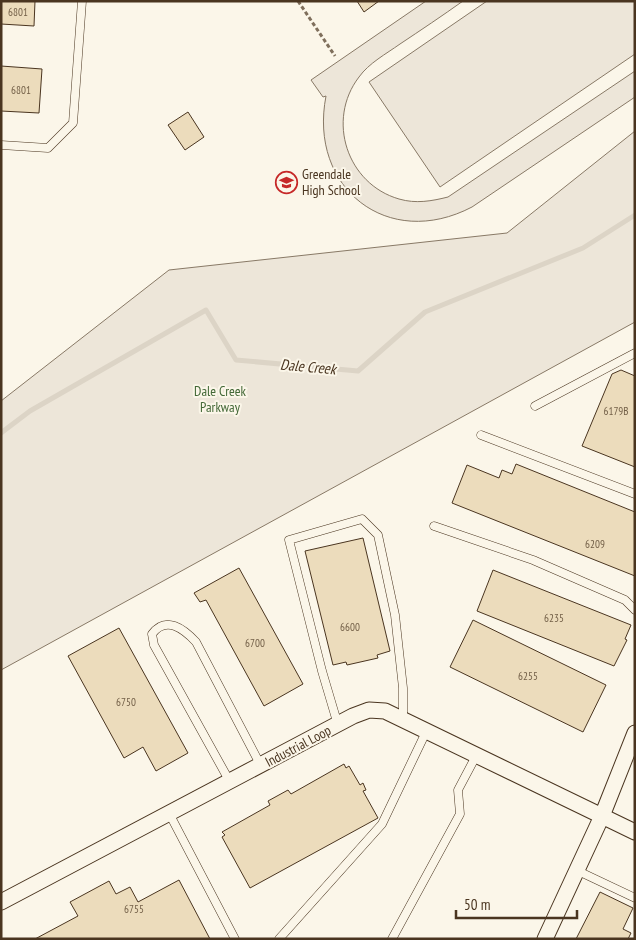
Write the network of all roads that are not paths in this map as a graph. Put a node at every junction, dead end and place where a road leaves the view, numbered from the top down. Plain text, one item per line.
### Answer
1 (82, 1) edge
2 (1, 145) edge
3 (635, 353) edge
4 (535, 406) dead end
5 (481, 435) dead end
6 (635, 494) edge
7 (434, 526) dead end
8 (635, 610) edge
9 (403, 721) junction
10 (338, 725) junction
11 (426, 732) junction
12 (633, 743) edge
13 (476, 756) junction
14 (261, 766) junction
15 (230, 782) junction
16 (170, 814) junction
17 (602, 816) junction
18 (635, 832) edge
19 (576, 870) junction
20 (635, 898) edge
21 (2, 901) edge
22 (235, 939) edge
23 (279, 939) edge
24 (392, 939) edge
25 (544, 939) edge

1 - 2 lane
3 - 4 lane
5 - 6 lane
7 - 8 lane
9 - 10 street, Industrial Loop
9 - 10 lane
9 - 11 street, Industrial Loop
10 - 14 street, Industrial Loop
11 - 13 street, Industrial Loop
11 - 23 lane
12 - 17 street
13 - 17 street, Industrial Loop
13 - 24 lane
14 - 15 street, Industrial Loop
14 - 15 lane
15 - 16 street, Industrial Loop
16 - 21 street, Industrial Loop
16 - 22 lane
17 - 18 street, Industrial Loop
17 - 19 street
19 - 20 lane
19 - 25 street

